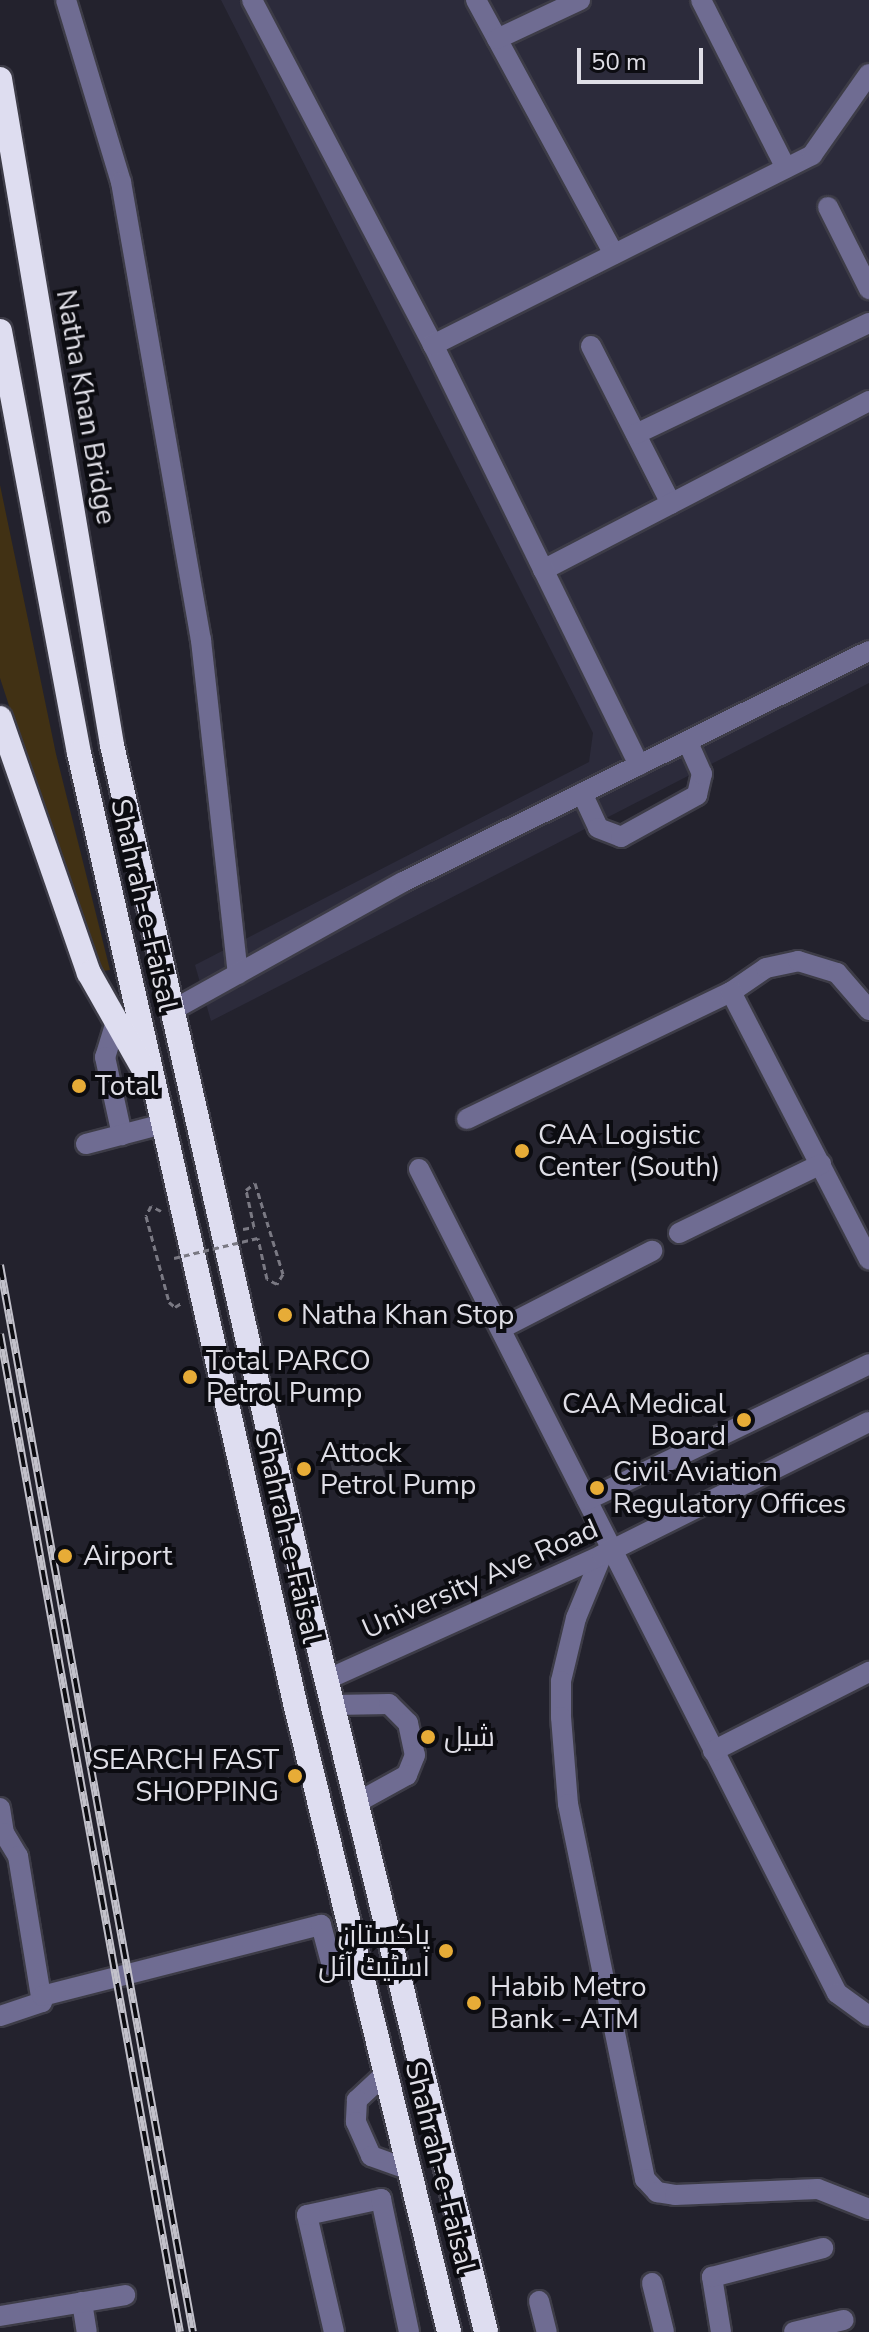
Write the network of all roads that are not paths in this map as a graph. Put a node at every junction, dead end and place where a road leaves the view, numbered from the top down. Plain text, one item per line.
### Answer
1 (66, 0) edge
2 (252, 0) edge
3 (476, 0) edge
4 (580, 0) edge
5 (701, 0) edge
6 (497, 39) junction
7 (869, 74) edge
8 (0, 79) edge
9 (786, 168) junction
10 (828, 207) dead end
11 (614, 254) junction
12 (869, 289) edge
13 (869, 323) edge
14 (0, 331) edge
15 (433, 345) junction
16 (591, 346) dead end
17 (869, 401) edge
18 (636, 434) junction
19 (671, 504) junction
20 (543, 570) junction
21 (869, 651) edge
22 (0, 718) edge
23 (687, 741) junction
24 (639, 765) junction
25 (582, 793) junction
26 (238, 974) junction
27 (731, 992) junction
28 (869, 1010) edge
29 (171, 1011) junction
30 (115, 1025) junction
31 (155, 1087) junction
32 (467, 1119) dead end
33 (163, 1124) junction
34 (122, 1135) junction
35 (86, 1144) dead end
36 (821, 1164) junction
37 (419, 1169) dead end
38 (679, 1233) dead end
39 (652, 1251) dead end
40 (869, 1259) edge
41 (502, 1328) junction
42 (869, 1364) edge
43 (869, 1422) edge
44 (587, 1500) junction
45 (607, 1552) junction
46 (869, 1672) edge
47 (328, 1679) junction
48 (334, 1705) junction
49 (713, 1751) junction
50 (358, 1802) junction
51 (0, 1808) edge
52 (4, 1838) edge
53 (358, 1960) junction
54 (42, 1996) junction
55 (0, 2016) edge
56 (869, 2016) edge
57 (386, 2073) junction
58 (410, 2170) junction
59 (869, 2209) edge
60 (823, 2248) dead end
61 (652, 2283) dead end
62 (125, 2295) dead end
63 (539, 2301) dead end
64 (82, 2302) junction
65 (0, 2316) edge
66 (844, 2320) dead end
67 (4, 2332) edge
68 (87, 2332) edge
69 (334, 2332) edge
70 (409, 2332) edge
71 (449, 2332) edge
72 (486, 2332) edge
73 (547, 2332) edge
74 (664, 2332) edge
75 (721, 2332) edge
76 (794, 2332) edge

1 - 26 street
2 - 15 street
3 - 6 street
4 - 6 street
5 - 9 street
6 - 11 street
7 - 9 street
8 - 29 highway, Natha Khan Bridge
9 - 11 street
10 - 12 street
11 - 15 street
13 - 18 street
14 - 31 highway, Shahrah-e-Faisal
15 - 20 street
16 - 18 street
17 - 19 street
18 - 19 street
19 - 20 street
20 - 24 street
21 - 23 street
22 - 30 highway
23 - 24 street
23 - 25 street
24 - 25 street
25 - 26 street
26 - 29 street
27 - 28 street
27 - 32 street
27 - 36 street
29 - 47 highway, Shahrah-e-Faisal
30 - 31 highway
30 - 34 street
31 - 33 highway, Shahrah-e-Faisal
33 - 34 street
33 - 53 highway, Shahrah-e-Faisal
34 - 35 street
36 - 38 street
36 - 40 street
37 - 41 street
39 - 41 street
41 - 44 street
42 - 44 street
43 - 45 street, University Ave Road
44 - 45 street
45 - 47 street, University Ave Road
45 - 49 street
45 - 59 street
46 - 49 street
47 - 48 highway, Shahrah-e-Faisal
48 - 50 highway, Shahrah-e-Faisal
48 - 50 street
49 - 56 street
50 - 72 highway, Shahrah-e-Faisal
51 - 52 street
52 - 54 street
53 - 54 street
53 - 57 highway, Shahrah-e-Faisal
54 - 55 street
57 - 58 highway, Shahrah-e-Faisal
57 - 58 street
58 - 71 highway, Shahrah-e-Faisal
60 - 75 street
61 - 74 street
62 - 64 street
63 - 73 street
64 - 65 street
64 - 68 street
65 - 67 street
66 - 76 street
69 - 70 street

